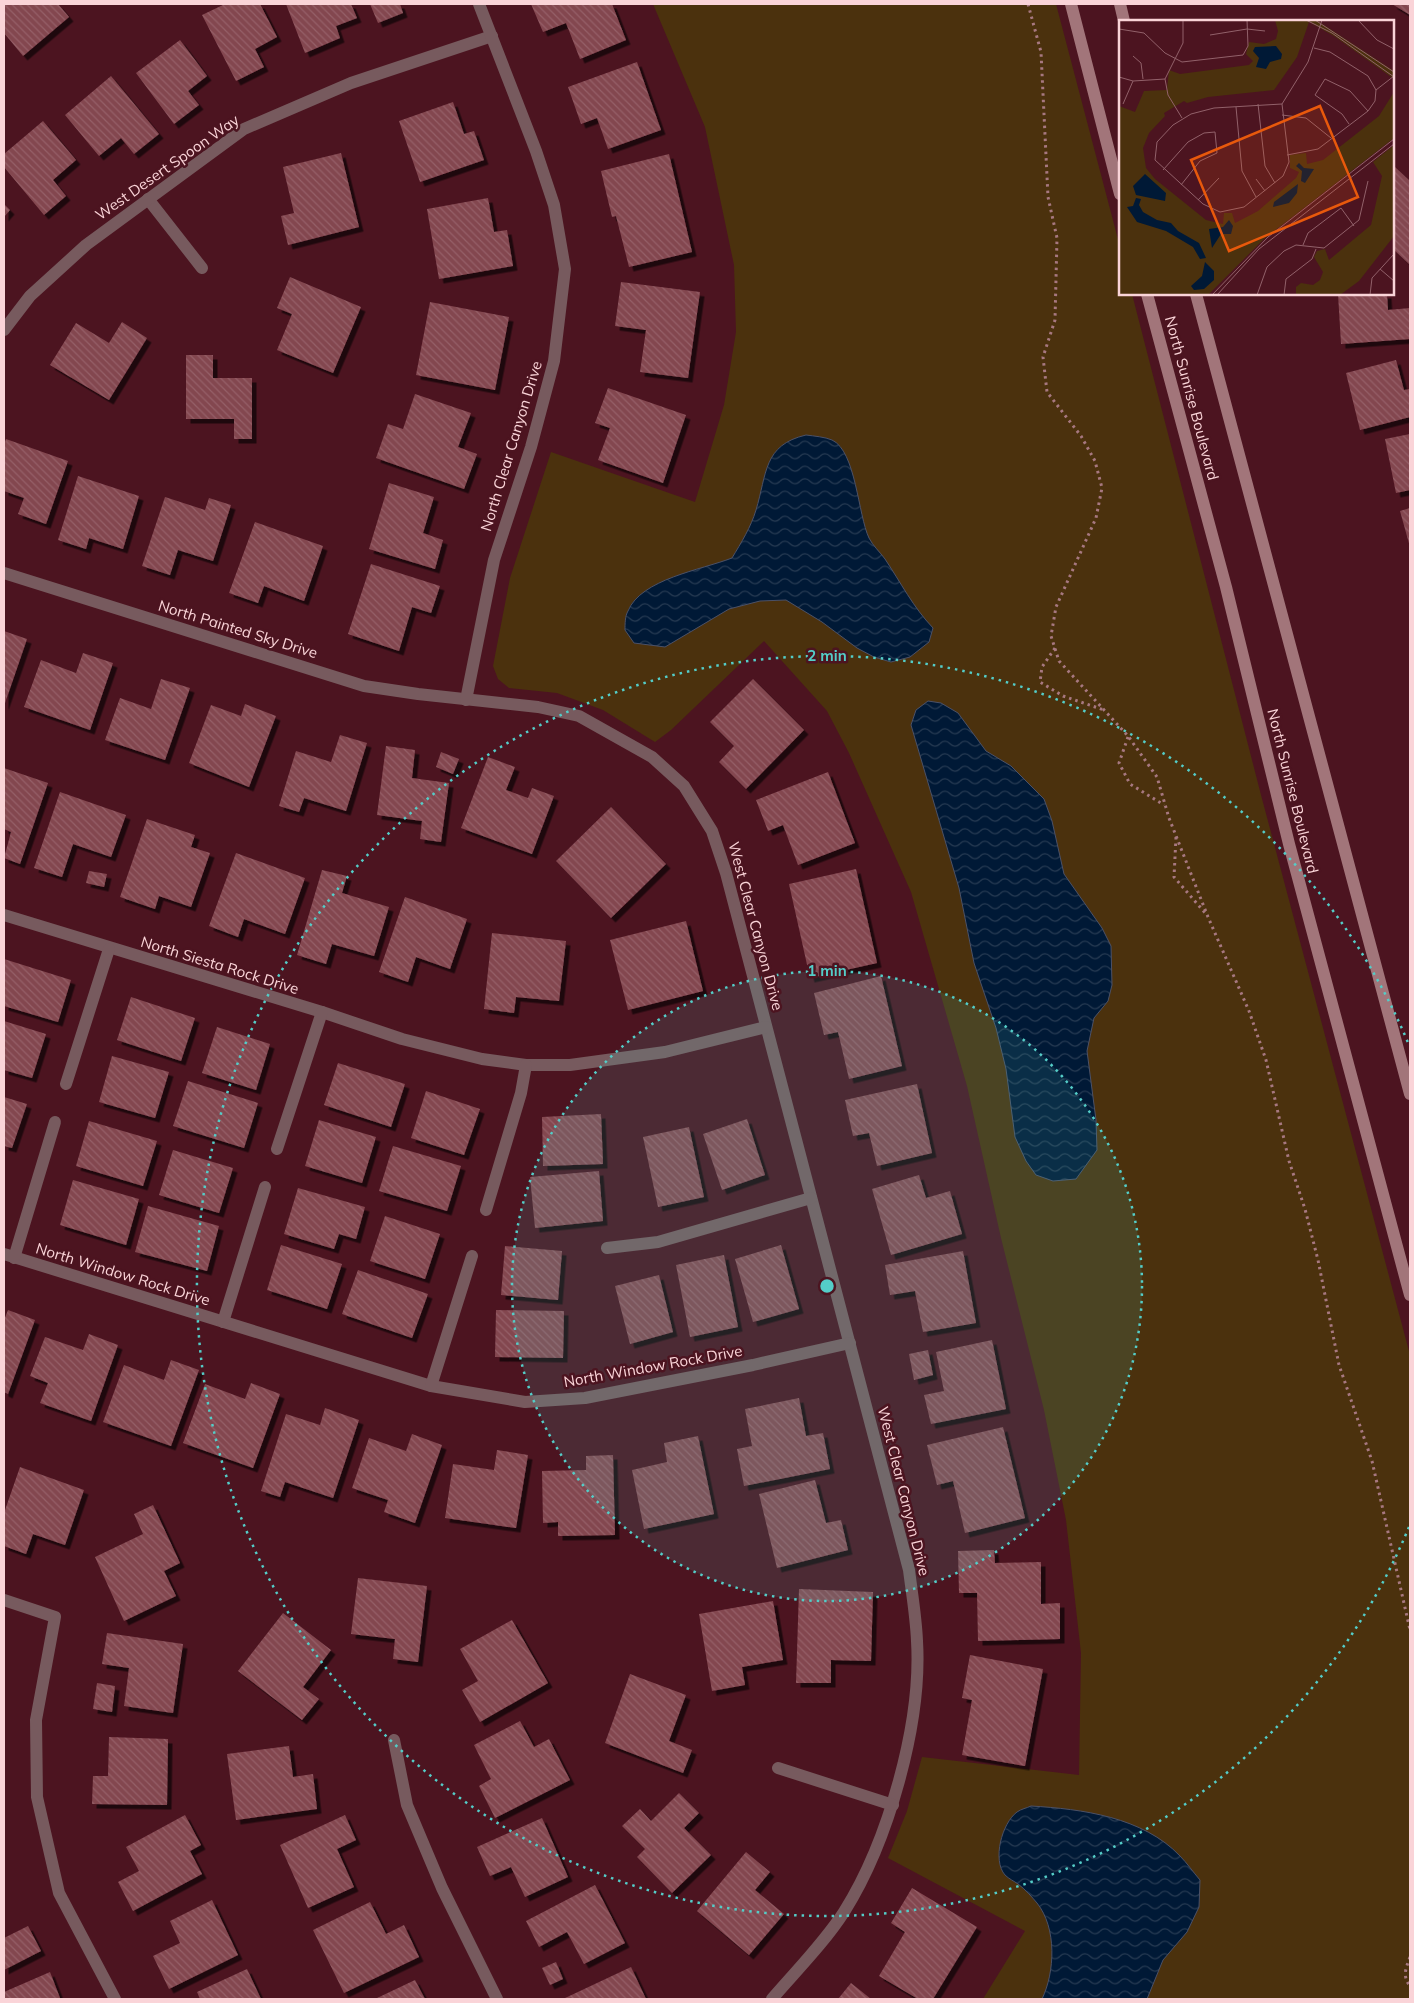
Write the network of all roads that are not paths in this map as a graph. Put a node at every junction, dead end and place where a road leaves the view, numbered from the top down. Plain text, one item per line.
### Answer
1 (479, 4) edge
2 (1071, 4) edge
3 (1120, 4) edge
4 (1124, 20) edge
5 (492, 36) junction
6 (1119, 190) edge
7 (148, 198) junction
8 (202, 268) dead end
9 (1147, 295) edge
10 (1196, 295) edge
11 (4, 330) edge
12 (4, 573) edge
13 (466, 700) junction
14 (4, 915) edge
15 (109, 948) junction
16 (322, 1012) junction
17 (766, 1027) junction
18 (526, 1065) junction
19 (66, 1084) dead end
20 (1410, 1094) edge
21 (55, 1122) dead end
22 (277, 1149) dead end
23 (265, 1187) dead end
24 (811, 1198) junction
25 (486, 1210) dead end
26 (607, 1248) dead end
27 (9, 1256) edge
28 (472, 1256) dead end
29 (1410, 1295) edge
30 (223, 1322) junction
31 (850, 1343) junction
32 (431, 1386) junction
33 (4, 1600) edge
34 (394, 1740) dead end
35 (778, 1768) dead end
36 (893, 1805) junction
37 (115, 1999) edge
38 (497, 1999) edge
39 (772, 1999) edge

1 - 5 street, North Clear Canyon Drive
2 - 6 street
3 - 4 street
5 - 7 street, West Desert Spoon Way
5 - 13 street, North Clear Canyon Drive
7 - 8 street
7 - 11 street, West Desert Spoon Way
9 - 29 street, North Sunrise Boulevard
10 - 20 street, North Sunrise Boulevard
12 - 13 street, North Painted Sky Drive
13 - 17 street, West Clear Canyon Drive
14 - 15 street, North Siesta Rock Drive
15 - 16 street, North Siesta Rock Drive
15 - 19 street
16 - 18 street, North Siesta Rock Drive
16 - 22 street
17 - 18 street, North Siesta Rock Drive
17 - 24 street, West Clear Canyon Drive
18 - 25 street
21 - 27 street, North Window Rock Drive
23 - 30 street, North Window Rock Drive
24 - 26 street
24 - 31 street, West Clear Canyon Drive
27 - 30 street, North Window Rock Drive
28 - 32 street
30 - 32 street, North Window Rock Drive
31 - 32 street, North Window Rock Drive
31 - 36 street, West Clear Canyon Drive
33 - 37 street
34 - 38 street
35 - 36 street
36 - 39 street, West Clear Canyon Drive

